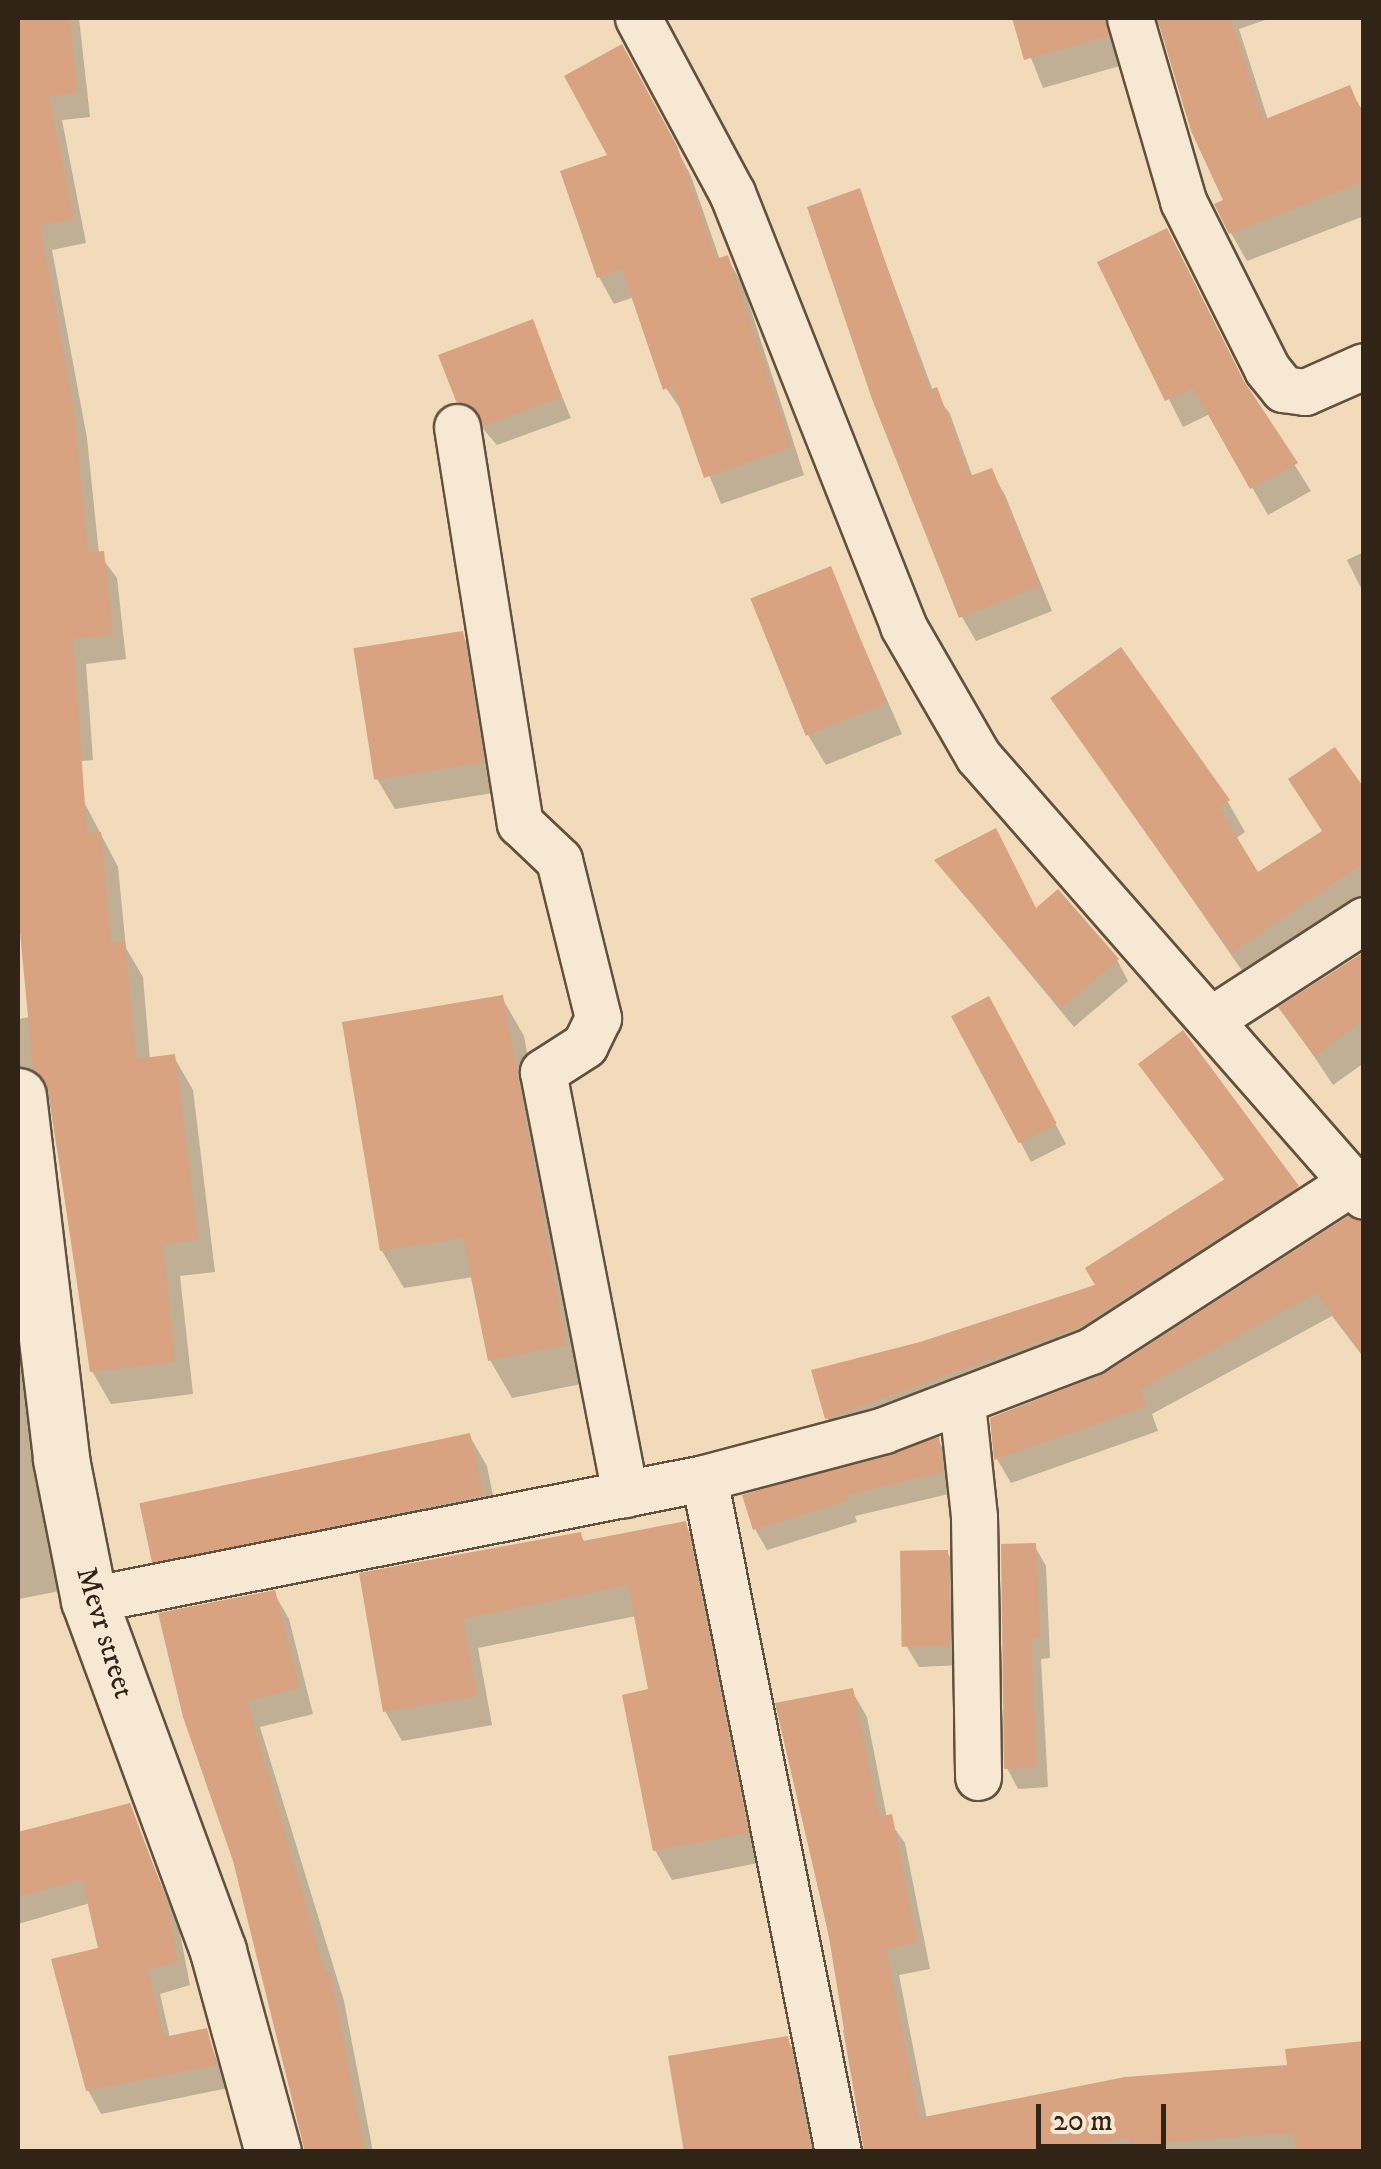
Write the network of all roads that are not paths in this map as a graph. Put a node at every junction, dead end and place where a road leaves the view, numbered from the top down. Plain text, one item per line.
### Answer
1 (638, 18) edge
2 (1130, 18) edge
3 (1364, 366) edge
4 (456, 427) dead end
5 (1364, 920) edge
6 (1210, 1020) junction
7 (18, 1096) edge
8 (1358, 1189) edge
9 (962, 1404) junction
10 (704, 1478) junction
11 (626, 1494) junction
12 (89, 1600) junction
13 (978, 1776) dead end
14 (272, 2152) edge
15 (838, 2152) edge

1 - 6 street
2 - 3 street
4 - 11 street
5 - 6 street
6 - 8 street
7 - 12 street, Mevr street
8 - 9 street
9 - 10 street
9 - 13 street
10 - 11 street
10 - 15 street
11 - 12 street
12 - 14 street, Mevr street

